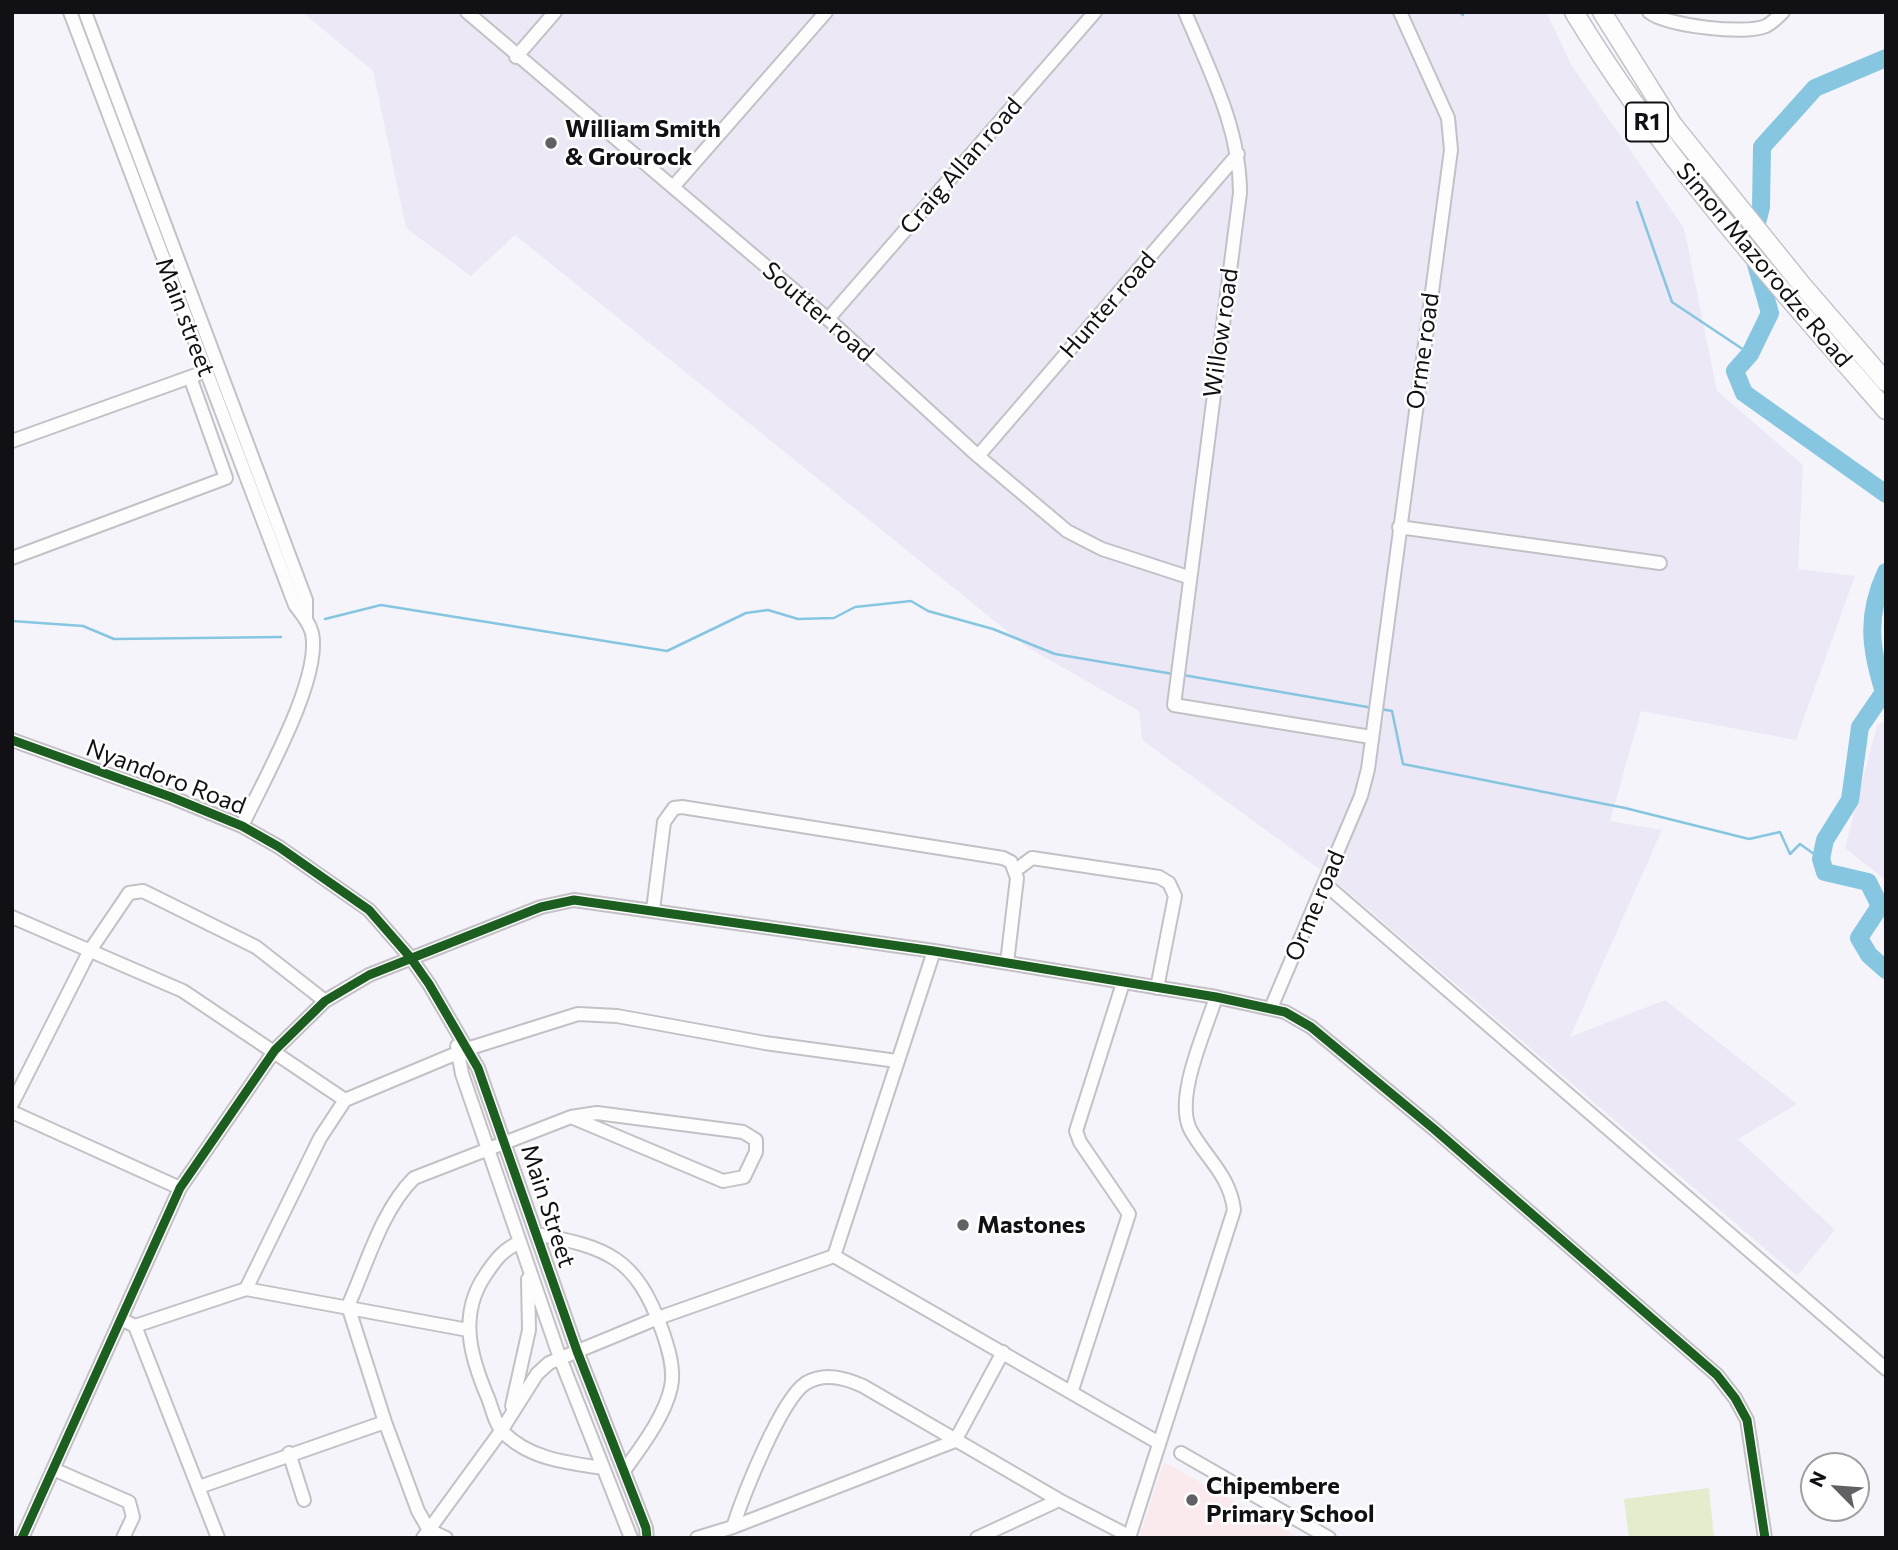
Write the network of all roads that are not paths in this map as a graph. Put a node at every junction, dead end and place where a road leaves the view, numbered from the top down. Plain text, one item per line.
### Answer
1 (70, 12) edge
2 (85, 12) edge
3 (467, 12) edge
4 (555, 12) edge
5 (826, 12) edge
6 (1095, 12) edge
7 (1185, 12) edge
8 (1400, 12) edge
9 (1574, 12) edge
10 (1602, 12) edge
11 (1649, 12) edge
12 (1783, 12) edge
13 (516, 57) junction
14 (1238, 154) junction
15 (673, 187) junction
16 (1796, 291) junction
17 (828, 319) junction
18 (211, 370) junction
19 (190, 377) junction
20 (1886, 382) edge
21 (1886, 410) edge
22 (12, 441) edge
23 (978, 456) junction
24 (1399, 527) junction
25 (12, 558) edge
26 (1660, 563) dead end
27 (1188, 578) junction
28 (1371, 737) junction
29 (12, 740) edge
30 (242, 826) junction
31 (1016, 870) junction
32 (1325, 884) junction
33 (369, 910) joint
34 (653, 910) junction
35 (12, 917) edge
36 (934, 951) junction
37 (89, 952) junction
38 (410, 957) junction
39 (1007, 963) junction
40 (1124, 983) junction
41 (1157, 988) junction
42 (1216, 997) junction
43 (325, 1002) junction
44 (1271, 1008) junction
45 (275, 1050) junction
46 (463, 1052) junction
47 (897, 1061) junction
48 (345, 1100) junction
49 (12, 1104) edge
50 (12, 1112) edge
51 (571, 1117) junction
52 (506, 1142) junction
53 (488, 1149) junction
54 (180, 1188) junction
55 (536, 1234) junction
56 (520, 1242) junction
57 (834, 1256) junction
58 (527, 1267) junction
59 (246, 1289) junction
60 (348, 1306) junction
61 (121, 1318) junction
62 (658, 1318) junction
63 (135, 1326) junction
64 (468, 1330) junction
65 (577, 1351) junction
66 (1003, 1352) junction
67 (560, 1358) junction
68 (1886, 1369) edge
69 (1072, 1390) junction
70 (510, 1413) junction
71 (384, 1422) junction
72 (501, 1431) junction
73 (955, 1441) junction
74 (1159, 1443) junction
75 (1181, 1452) dead end
76 (289, 1453) junction
77 (603, 1468) junction
78 (53, 1469) junction
79 (624, 1471) junction
80 (199, 1487) junction
81 (304, 1500) dead end
82 (1059, 1500) junction
83 (733, 1527) junction
84 (426, 1534) edge
85 (1129, 1537) edge
86 (22, 1538) edge
87 (123, 1538) edge
88 (218, 1538) edge
89 (446, 1538) edge
90 (631, 1538) edge
91 (647, 1538) edge
92 (697, 1538) edge
93 (977, 1538) edge
94 (1329, 1538) edge
95 (1765, 1538) edge

1 - 18 street, Main street
2 - 18 street, Main street
3 - 13 street, Soutter road
4 - 13 street
5 - 15 street
6 - 17 street, Craig Allan road
7 - 14 street, Willow road
8 - 24 street, Orme road
9 - 16 highway, Simon Mazorodze Road / R1
10 - 16 highway, Simon Mazorodze Road / R1
11 - 12 street
13 - 15 street, Soutter road
14 - 23 street, Hunter road
14 - 27 street, Willow road
15 - 17 street, Soutter road
16 - 20 highway, Simon Mazorodze Road / R1
16 - 21 highway, Simon Mazorodze Road / R1
17 - 23 street, Soutter road
18 - 19 street
18 - 30 street, Main street
19 - 22 street
19 - 25 street
23 - 27 street, Soutter road
24 - 26 street
24 - 28 street, Orme road
27 - 28 street, Willow road
28 - 32 street, Orme road
29 - 30 street, Nyandoro Road
30 - 33 street, Nyandoro Road
31 - 34 street
31 - 39 street
31 - 41 street
32 - 44 street, Orme road
32 - 68 street
33 - 38 street, Main Street
34 - 36 street
34 - 38 street
35 - 37 street
36 - 39 street
36 - 47 street
37 - 43 street
37 - 45 street
37 - 49 street
38 - 43 street
38 - 46 street, Main Street
39 - 40 street
40 - 41 street
40 - 69 street
41 - 42 street
42 - 44 street
42 - 74 street
43 - 45 street
44 - 95 street
45 - 48 street
45 - 54 street
46 - 47 street
46 - 48 street
46 - 52 street, Main Street
46 - 53 street, Main Street
47 - 57 street
48 - 59 street
50 - 54 street
51 - 51 street
51 - 52 street
52 - 53 street
52 - 55 street, Main Street
53 - 56 street, Main Street
53 - 60 street
54 - 61 street
55 - 62 street
55 - 65 street, Main Street
56 - 58 street, Main Street
56 - 64 street
57 - 62 street
57 - 66 street
58 - 67 street, Main Street
58 - 70 street
59 - 60 street
59 - 63 street
60 - 64 street
60 - 71 street
61 - 63 street
61 - 78 street
62 - 65 street
62 - 79 street
63 - 80 street
64 - 72 street
65 - 67 street
65 - 79 street, Main Street
66 - 69 street
66 - 73 street
67 - 70 street
67 - 77 street, Main Street
69 - 74 street
70 - 72 street
71 - 76 street
71 - 84 street
72 - 77 street
72 - 84 street
73 - 82 street
73 - 83 street
73 - 83 street
74 - 85 street
75 - 94 street
76 - 80 street
76 - 81 street
77 - 90 street, Main Street
78 - 86 street
78 - 87 street
79 - 91 street, Main Street
80 - 88 street
82 - 85 street
82 - 93 street
83 - 92 street
84 - 89 street

